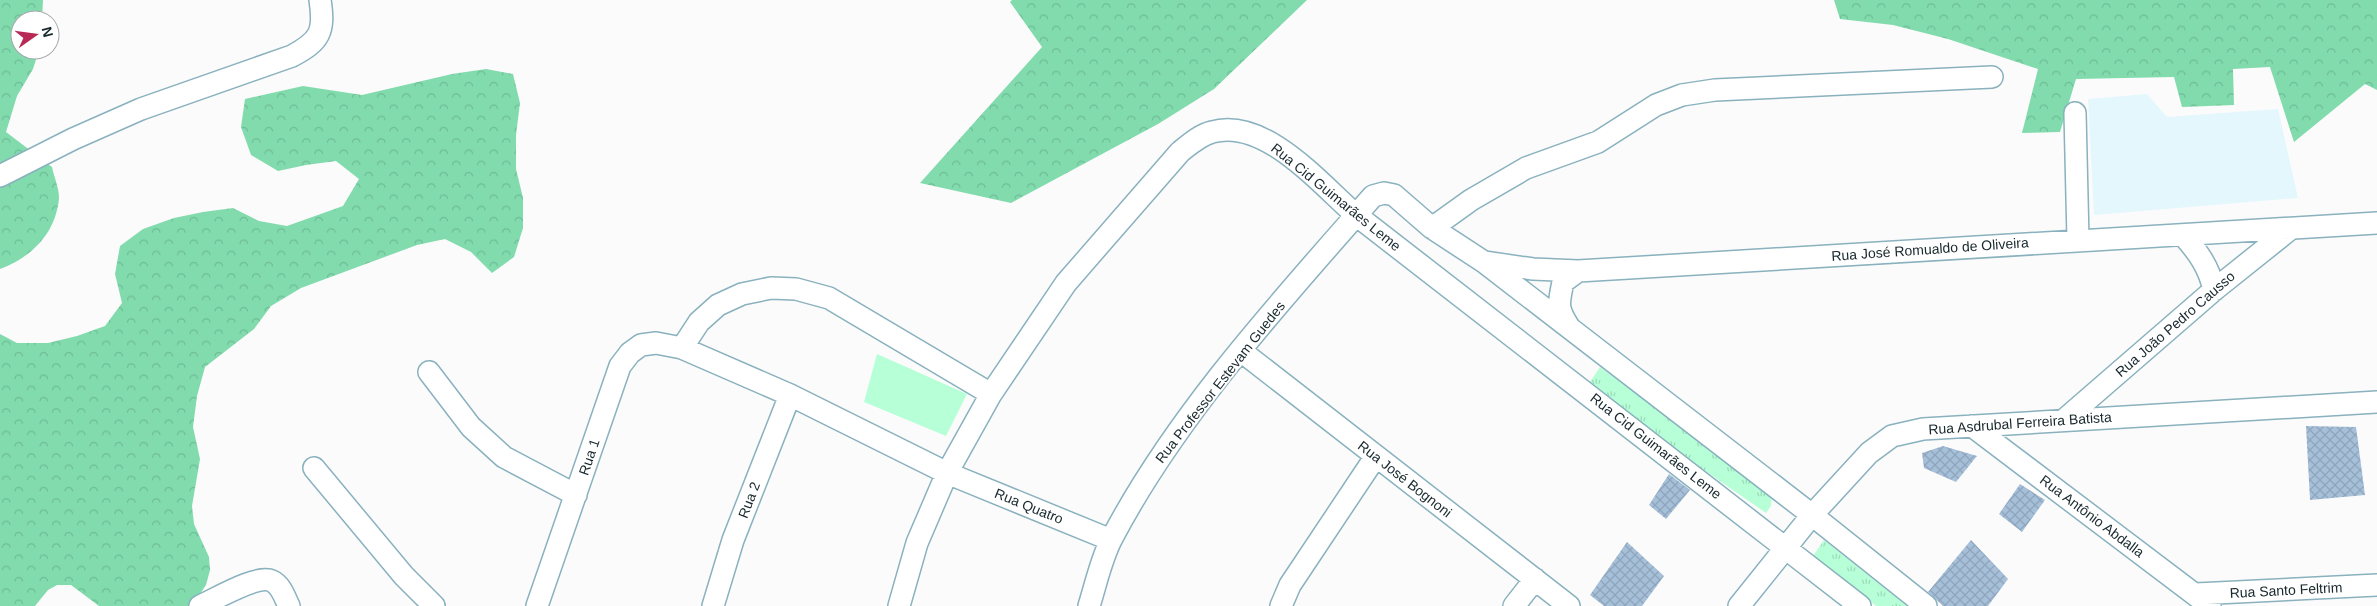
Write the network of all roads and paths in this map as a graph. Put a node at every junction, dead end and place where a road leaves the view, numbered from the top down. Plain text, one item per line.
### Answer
1 (320, 0) edge
2 (1992, 77) dead end
3 (2074, 113) dead end
4 (0, 176) edge
5 (1356, 215) junction
6 (2377, 223) edge
7 (1432, 228) junction
8 (2289, 230) junction
9 (2183, 235) junction
10 (2078, 240) junction
11 (1484, 262) junction
12 (1578, 271) junction
13 (2214, 290) junction
14 (1573, 333) junction
15 (678, 346) junction
16 (1241, 351) junction
17 (429, 372) dead end
18 (991, 394) junction
19 (790, 395) junction
20 (2377, 402) edge
21 (2064, 420) junction
22 (1972, 426) junction
23 (1376, 456) junction
24 (314, 468) dead end
25 (947, 473) junction
26 (576, 495) junction
27 (1812, 515) junction
28 (1111, 540) junction
29 (1786, 547) junction
30 (1535, 579) junction
31 (2377, 585) edge
32 (2203, 600) edge
33 (200, 606) edge
34 (289, 606) edge
35 (434, 606) edge
36 (537, 606) edge
37 (713, 606) edge
38 (899, 606) edge
39 (1089, 606) edge
40 (1281, 606) edge
41 (1514, 606) edge
42 (1569, 606) edge
43 (1739, 606) edge
44 (1860, 606) edge
45 (1926, 606) edge

1 - 4 street
2 - 7 street
3 - 10 street
5 - 7 street, Rua Professor Estevam Guedes
5 - 16 street, Rua Professor Estevam Guedes
5 - 18 street, Rua Cid Guimarães Leme
5 - 29 street, Rua Cid Guimarães Leme
6 - 8 street, Rua José Romualdo de Oliveira
7 - 11 street
8 - 9 street, Rua José Romualdo de Oliveira
8 - 13 street, Rua João Pedro Causso
9 - 10 street, Rua José Romualdo de Oliveira
9 - 13 street
10 - 12 street, Rua José Romualdo de Oliveira
11 - 12 street, Rua José Romualdo de Oliveira
11 - 14 street
12 - 14 street
13 - 21 street, Rua João Pedro Causso
14 - 27 street
15 - 18 street
15 - 19 street, Rua Quatro
15 - 26 street, Rua 1
16 - 23 street, Rua José Bognoni
16 - 28 street, Rua Professor Estevam Guedes
17 - 26 street
18 - 25 street, Rua Cid Guimarães Leme
19 - 25 street, Rua Quatro
19 - 37 street, Rua 2
20 - 21 street, Rua Asdrubal Ferreira Batista
21 - 22 street, Rua Asdrubal Ferreira Batista
22 - 27 street, Rua Asdrubal Ferreira Batista
22 - 32 street, Rua Antônio Abdalla
23 - 30 street, Rua José Bognoni
23 - 40 street
24 - 35 street
25 - 28 street, Rua Quatro
25 - 38 street, Rua Cid Guimarães Leme
26 - 36 street, Rua 1
27 - 29 street, Rua Asdrubal Ferreira Batista
27 - 45 street
28 - 39 street, Rua Professor Estevam Guedes
29 - 43 street, Rua Asdrubal Ferreira Batista
29 - 44 street, Rua Cid Guimarães Leme
30 - 41 street
30 - 42 street, Rua José Bognoni
31 - 32 street, Rua Santo Feltrim
33 - 34 street

